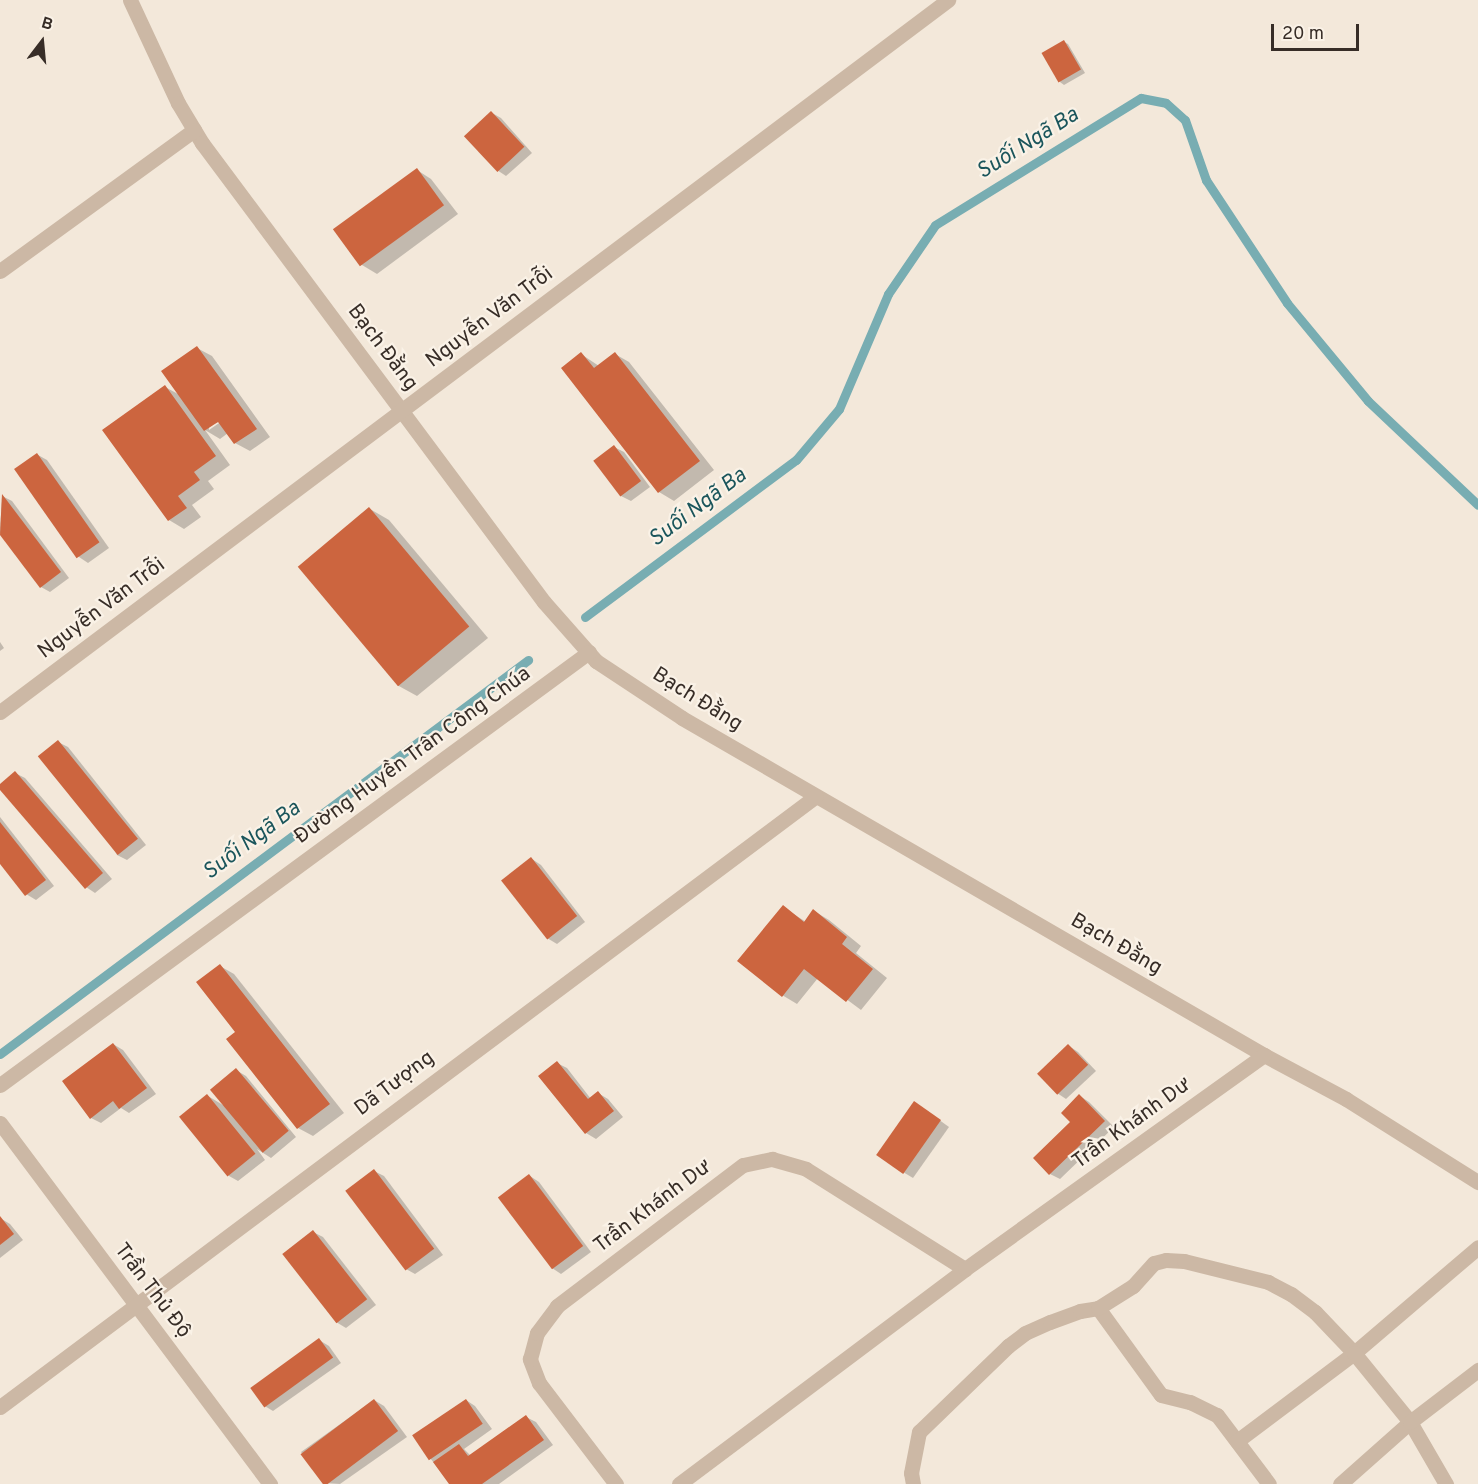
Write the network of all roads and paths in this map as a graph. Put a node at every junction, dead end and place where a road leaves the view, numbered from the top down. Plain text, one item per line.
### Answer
1 (130, 0) edge
2 (948, 0) edge
3 (194, 130) junction
4 (0, 271) edge
5 (402, 410) junction
6 (589, 652) junction
7 (0, 712) edge
8 (816, 796) junction
9 (1264, 1055) junction
10 (0, 1085) edge
11 (0, 1123) edge
12 (1478, 1182) edge
13 (1478, 1247) edge
14 (965, 1269) junction
15 (135, 1305) junction
16 (1098, 1308) junction
17 (1354, 1353) junction
18 (1478, 1370) edge
19 (0, 1407) edge
20 (1410, 1422) junction
21 (1237, 1441) junction
22 (270, 1484) edge
23 (616, 1484) edge
24 (679, 1484) edge
25 (913, 1484) edge
26 (1269, 1484) edge
27 (1340, 1484) edge
28 (1446, 1484) edge

1 - 3 street, Bạch Đằng
2 - 5 street, Nguyễn Văn Trỗi
3 - 4 street
3 - 5 street, Bạch Đằng
5 - 6 street, Bạch Đằng
5 - 7 street, Nguyễn Văn Trỗi
6 - 8 street, Bạch Đằng
6 - 10 street, Đường Huyền Trân Công Chúa
8 - 9 street, Bạch Đằng
8 - 15 street, Dã Tượng
9 - 12 street, Bạch Đằng
9 - 14 street, Trần Khánh Dư
11 - 15 street, Trần Thủ Độ
13 - 17 street
14 - 23 street, Trần Khánh Dư
14 - 24 street, Trần Khánh Dư
15 - 19 street, Dã Tượng
15 - 22 street, Trần Thủ Độ
16 - 17 street
16 - 21 street
16 - 25 street
17 - 20 street
17 - 21 street
18 - 20 street
20 - 27 street
20 - 28 street
21 - 26 street

